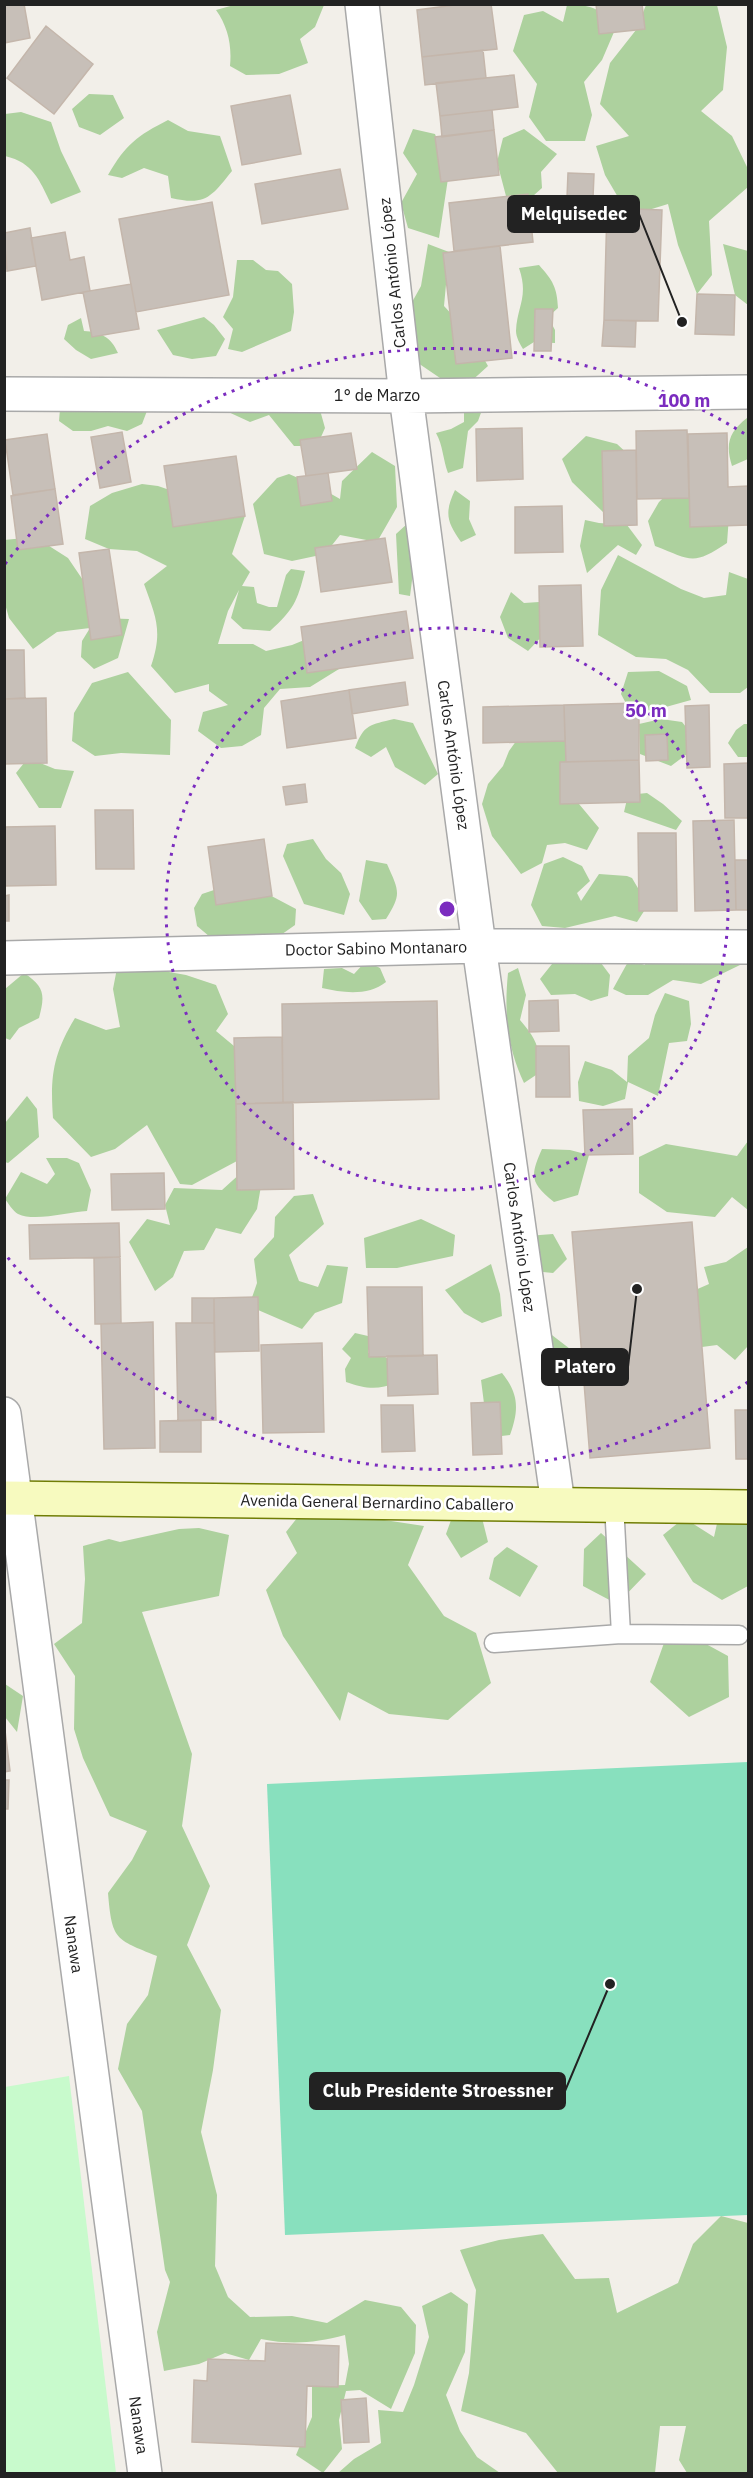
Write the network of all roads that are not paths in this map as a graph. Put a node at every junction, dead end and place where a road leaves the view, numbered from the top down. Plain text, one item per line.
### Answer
1 (362, 4) edge
2 (748, 392) edge
3 (4, 394) edge
4 (406, 396) junction
5 (479, 946) junction
6 (748, 947) edge
7 (4, 958) edge
8 (4, 1414) edge
9 (9, 1498) edge
10 (558, 1504) junction
11 (614, 1504) junction
12 (748, 1507) edge
13 (621, 1634) junction
14 (739, 1635) dead end
15 (494, 1643) dead end
16 (145, 2474) edge

1 - 4 street, Carlos António López
2 - 4 street, 1° de Marzo
3 - 4 street, 1° de Marzo
4 - 5 street, Carlos António López
5 - 6 street, Doctor Sabino Montanaro
5 - 7 street, Doctor Sabino Montanaro
5 - 10 street, Carlos António López
8 - 9 street, Nanawa
9 - 10 main road, Avenida General Bernardino Caballero
9 - 16 street, Nanawa
10 - 11 main road, Avenida General Bernardino Caballero
11 - 12 main road, Avenida General Bernardino Caballero
11 - 13 lane
13 - 14 lane
13 - 15 lane

